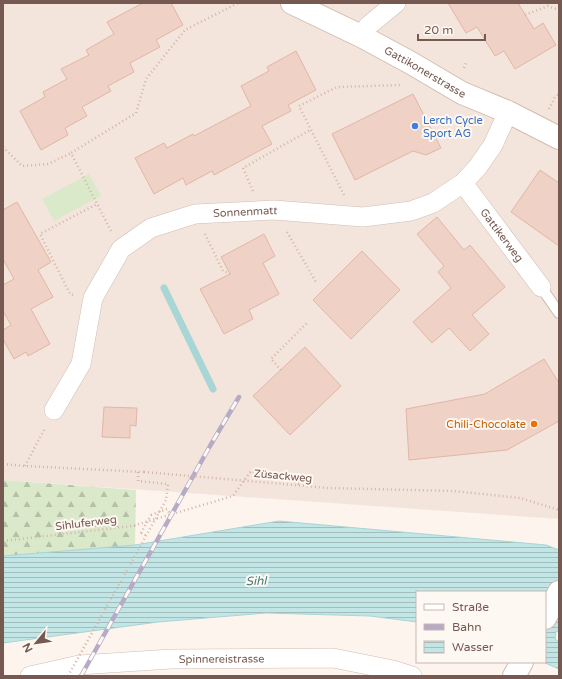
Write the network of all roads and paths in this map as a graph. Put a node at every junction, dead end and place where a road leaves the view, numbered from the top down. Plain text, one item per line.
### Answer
1 (238, 3) edge
2 (292, 3) edge
3 (396, 3) edge
4 (559, 10) edge
5 (525, 16) dead end
6 (363, 37) junction
7 (466, 63) dead end
8 (464, 68) dead end
9 (404, 78) dead end
10 (559, 94) edge
11 (548, 111) dead end
12 (508, 112) junction
13 (310, 130) junction
14 (559, 138) edge
15 (3, 147) edge
16 (71, 153) junction
17 (463, 183) junction
18 (339, 186) dead end
19 (255, 197) dead end
20 (97, 204) junction
21 (274, 210) junction
22 (195, 214) junction
23 (114, 237) dead end
24 (230, 274) dead end
25 (316, 282) dead end
26 (541, 287) joint
27 (77, 296) dead end
28 (559, 313) edge
29 (308, 322) dead end
30 (281, 370) dead end
31 (54, 410) joint
32 (3, 464) edge
33 (25, 466) junction
34 (138, 472) junction
35 (300, 485) junction
36 (559, 510) edge
37 (170, 514) junction
38 (147, 536) junction
39 (3, 541) edge
40 (559, 592) edge
41 (546, 616) edge
42 (521, 663) edge
43 (388, 673) edge
44 (30, 676) edge
45 (68, 676) edge
46 (412, 676) edge
47 (514, 676) edge

1 - 16 path
2 - 6 main road, Gattikonerstrasse
3 - 6 street
4 - 5 path
6 - 12 main road, Gattikonerstrasse
7 - 8 path
9 - 13 path
10 - 11 path
12 - 14 main road, Gattikonerstrasse
12 - 17 street, Sonnenmatt
13 - 18 path
13 - 19 path
15 - 16 path
16 - 20 path
17 - 21 street, Sonnenmatt
17 - 26 street, Gattikerweg
20 - 23 path
20 - 27 path
21 - 22 street, Sonnenmatt
21 - 25 path
22 - 24 path
22 - 31 street, Sonnenmatt
26 - 28 lane
29 - 30 path
31 - 33 path
32 - 33 path, Züsackweg
33 - 34 path, Züsackweg
34 - 35 path, Züsackweg, bridge
34 - 38 path, bridge
35 - 36 path, Züsackweg
35 - 37 path
37 - 38 path, bridge
37 - 39 path, Sihluferweg
38 - 45 path, bridge
40 - 41 main road
42 - 47 main road
43 - 44 street, Spinnereistrasse
43 - 46 street, Spinnereistrasse

